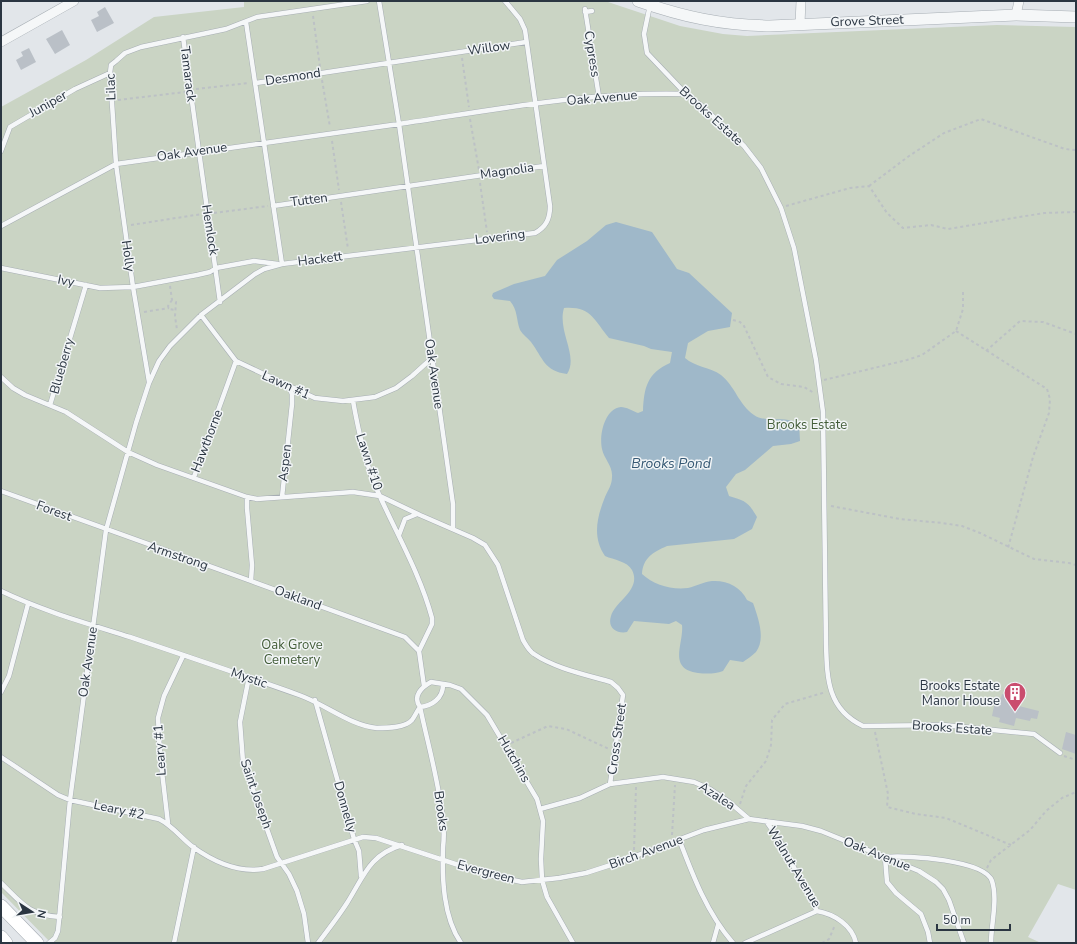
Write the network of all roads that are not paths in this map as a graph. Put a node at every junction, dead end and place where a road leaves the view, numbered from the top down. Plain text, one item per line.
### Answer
1 (74, 1) edge
2 (367, 1) edge
3 (379, 1) edge
4 (506, 1) edge
5 (638, 1) edge
6 (802, 1) edge
7 (1018, 1) edge
8 (657, 5) edge
9 (592, 11) dead end
10 (1016, 15) junction
11 (1076, 17) edge
12 (246, 22) junction
13 (800, 24) junction
14 (183, 37) junction
15 (1, 42) edge
16 (526, 42) junction
17 (389, 62) junction
18 (110, 73) junction
19 (256, 82) junction
20 (686, 94) junction
21 (599, 97) junction
22 (534, 105) junction
23 (399, 124) junction
24 (263, 142) junction
25 (1, 151) edge
26 (198, 151) junction
27 (116, 164) junction
28 (544, 166) junction
29 (408, 186) junction
30 (273, 206) junction
31 (1, 226) edge
32 (417, 248) junction
33 (282, 264) junction
34 (1, 268) edge
35 (216, 268) junction
36 (86, 285) junction
37 (133, 287) junction
38 (220, 302) junction
39 (201, 315) junction
40 (432, 358) junction
41 (236, 361) junction
42 (1, 376) edge
43 (149, 383) junction
44 (289, 387) junction
45 (353, 401) junction
46 (50, 406) junction
47 (128, 452) junction
48 (194, 477) junction
49 (1, 491) edge
50 (380, 496) junction
51 (248, 497) junction
52 (282, 497) junction
53 (417, 514) junction
54 (454, 529) junction
55 (106, 530) junction
56 (399, 535) junction
57 (251, 581) junction
58 (1, 591) edge
59 (28, 604) junction
60 (93, 626) junction
61 (420, 651) junction
62 (183, 656) junction
63 (249, 677) junction
64 (443, 684) junction
65 (424, 686) junction
66 (1, 692) edge
67 (315, 700) junction
68 (420, 707) junction
69 (1060, 753) road end
70 (1, 757) edge
71 (610, 784) junction
72 (70, 800) junction
73 (540, 809) junction
74 (748, 819) junction
75 (766, 821) junction
76 (168, 823) junction
77 (354, 839) junction
78 (679, 839) junction
79 (402, 845) junction
80 (194, 847) junction
81 (886, 857) junction
82 (443, 860) junction
83 (280, 863) junction
84 (361, 876) junction
85 (542, 880) junction
86 (1, 883) edge
87 (1, 906) edge
88 (817, 911) junction
89 (60, 917) junction
90 (718, 925) junction
91 (1, 937) edge
92 (6, 943) edge
93 (37, 943) edge
94 (49, 943) edge
95 (174, 943) edge
96 (308, 943) edge
97 (318, 943) edge
98 (461, 943) edge
99 (573, 943) edge
100 (713, 943) edge
101 (733, 943) edge
102 (745, 943) edge
103 (856, 943) edge
104 (930, 943) edge
105 (964, 943) edge
106 (992, 943) edge

1 - 15 street
2 - 12 lane, Tamarack
3 - 17 lane, Oak Avenue
4 - 16 lane
5 - 8 street, Grove Street
6 - 13 street
7 - 10 street
8 - 13 street, Grove Street
8 - 20 lane, Brooks Estate
9 - 21 lane, Cypress
10 - 11 street, Grove Street
10 - 13 street, Grove Street
12 - 14 lane, Tamarack
12 - 19 lane
14 - 18 lane, Lilac
14 - 26 lane, Tamarack
16 - 17 lane, Willow
16 - 22 lane, Willow
17 - 19 lane, Desmond
17 - 23 lane, Oak Avenue
18 - 25 lane, Juniper
18 - 27 lane, Lilac
19 - 24 lane, Desmond
20 - 21 lane, Oak Avenue
20 - 69 lane, Brooks Estate
21 - 22 lane, Oak Avenue
22 - 23 lane, Oak Avenue
22 - 28 lane, Magnolia
23 - 24 lane, Oak Avenue
23 - 29 lane, Oak Avenue
24 - 26 lane, Oak Avenue
24 - 30 lane, Tutten
26 - 27 lane, Oak Avenue
26 - 35 lane, Hemlock
27 - 31 lane, Oak Avenue
27 - 37 lane, Holly
28 - 29 lane, Magnolia
28 - 32 lane, Lovering
29 - 30 lane, Tutten
29 - 32 lane, Oak Avenue
30 - 33 lane, Hackett
32 - 33 lane, Hackett
32 - 40 lane, Oak Avenue
33 - 35 lane, Hemlock
33 - 38 lane, Oak Avenue
34 - 36 lane, Ivy
35 - 37 lane, Holly
35 - 38 lane
36 - 37 lane, Ivy
36 - 46 lane, Blueberry
37 - 43 lane
38 - 39 lane, Oak Avenue
39 - 41 lane, Lawn #1
39 - 43 lane, Oak Avenue
40 - 45 lane, Lawn #1
40 - 54 lane, Oak Avenue
41 - 44 lane, Lawn #1
41 - 48 lane, Hawthorne
42 - 46 lane
43 - 47 lane, Oak Avenue
44 - 45 lane, Lawn #1
44 - 52 lane, Aspen
45 - 50 lane, Lawn #10
46 - 47 lane, Blueberry
47 - 48 lane, Hawthorne
47 - 55 lane, Oak Avenue
48 - 51 lane, Aspen
49 - 55 lane, Forest
50 - 52 lane, Lawn #10
50 - 53 lane
50 - 56 lane
51 - 52 lane, Aspen
51 - 57 lane
53 - 54 lane
53 - 56 lane
54 - 71 lane, Cross Street
55 - 57 lane, Armstrong
55 - 60 lane, Oak Avenue
56 - 61 lane
57 - 61 lane, Oakland
58 - 59 lane
59 - 60 lane
59 - 66 lane
60 - 62 lane
60 - 72 lane, Oak Avenue
61 - 65 lane
62 - 63 lane, Mystic
62 - 76 lane, Leary #1
63 - 67 lane, Mystic
63 - 83 lane, Saint Joseph
64 - 65 lane, Hutchins
64 - 68 lane
64 - 73 lane, Hutchins
65 - 68 lane, Brooks
67 - 68 lane, Mystic
67 - 77 lane, Donnelly
68 - 82 lane, Brooks
70 - 72 lane, Leary #2
71 - 73 lane, Azalea
71 - 74 lane, Azalea
72 - 76 lane, Leary #2
72 - 89 lane, Oak Avenue
73 - 85 lane, Hutchins
74 - 75 lane, Oak Avenue
74 - 78 lane, Birch Avenue
75 - 81 lane, Oak Avenue
75 - 88 lane, Walnut Avenue
76 - 80 lane, Donnelly
77 - 79 lane
77 - 83 lane, Donnelly
77 - 84 lane
78 - 85 lane, Birch Avenue
78 - 90 lane
79 - 82 lane
79 - 84 lane
80 - 83 lane, Donnelly
80 - 95 lane
81 - 104 lane
81 - 105 lane, Oak Avenue
81 - 106 lane
82 - 85 lane, Evergreen
82 - 98 lane, Evergreen
83 - 96 lane, Saint Joseph
84 - 97 lane
85 - 99 lane, Hutchins
86 - 89 lane
87 - 93 main road
88 - 102 lane
88 - 103 lane, Walnut Avenue
89 - 94 lane, Oak Avenue
90 - 100 lane
90 - 101 lane
91 - 92 main road

